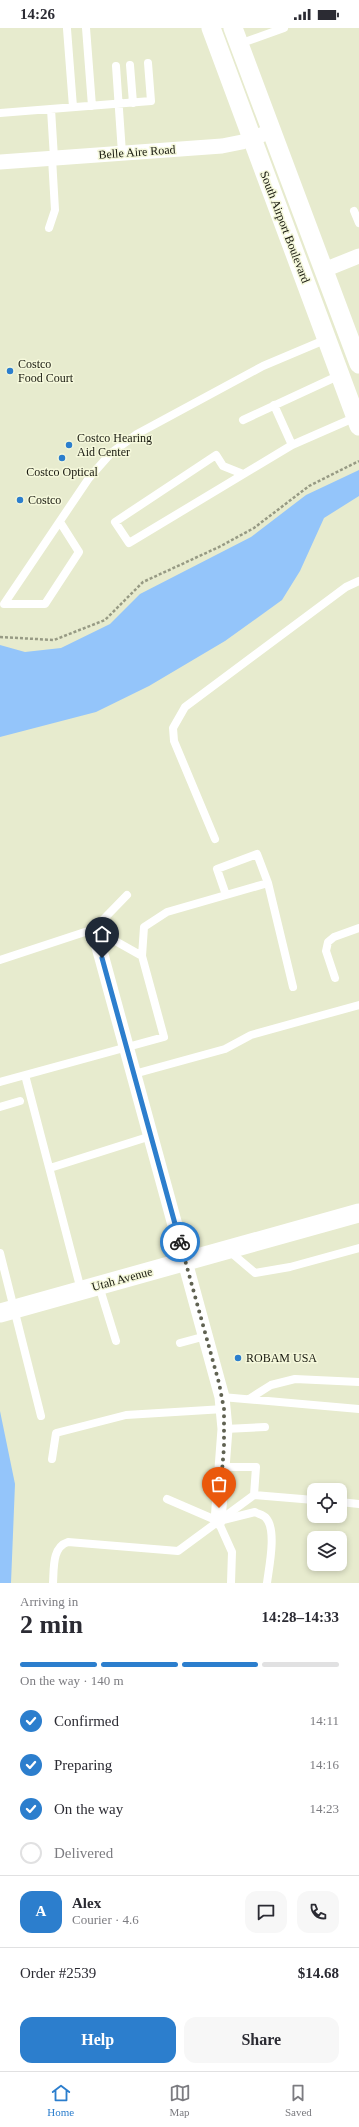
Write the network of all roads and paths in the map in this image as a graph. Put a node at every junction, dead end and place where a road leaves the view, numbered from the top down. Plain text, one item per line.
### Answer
1 (86, 28) edge
2 (211, 28) edge
3 (284, 28) edge
4 (67, 29) edge
5 (236, 36) edge
6 (148, 63) dead end
7 (130, 65) dead end
8 (116, 66) dead end
9 (133, 103) junction
10 (118, 104) junction
11 (92, 106) junction
12 (73, 107) junction
13 (51, 109) junction
14 (0, 112) edge
15 (272, 131) junction
16 (251, 138) junction
17 (122, 153) junction
18 (53, 158) junction
19 (0, 162) edge
20 (354, 211) dead end
21 (359, 222) edge
22 (49, 228) dead end
23 (359, 256) edge
24 (324, 270) junction
25 (326, 339) junction
26 (359, 364) edge
27 (340, 375) junction
28 (274, 405) junction
29 (243, 420) dead end
30 (357, 421) edge
31 (292, 445) junction
32 (359, 461) edge
33 (243, 474) junction
34 (60, 522) junction
35 (359, 580) edge
36 (0, 636) edge
37 (215, 839) dead end
38 (268, 883) junction
39 (226, 895) junction
40 (127, 896) dead end
41 (359, 928) edge
42 (94, 929) junction
43 (142, 956) junction
44 (0, 960) edge
45 (335, 978) dead end
46 (293, 987) dead end
47 (359, 1005) edge
48 (126, 1047) junction
49 (134, 1074) junction
50 (25, 1075) junction
51 (0, 1082) edge
52 (20, 1101) dead end
53 (0, 1107) edge
54 (151, 1136) junction
55 (50, 1168) junction
56 (359, 1213) edge
57 (359, 1248) edge
58 (228, 1250) junction
59 (0, 1253) edge
60 (186, 1262) junction
61 (90, 1288) junction
62 (6, 1311) edge
63 (206, 1336) junction
64 (116, 1341) dead end
65 (180, 1343) dead end
66 (359, 1382) edge
67 (248, 1399) junction
68 (223, 1403) junction
69 (359, 1409) edge
70 (41, 1416) dead end
71 (265, 1427) dead end
72 (225, 1429) junction
73 (52, 1459) dead end
74 (223, 1467) junction
75 (254, 1495) junction
76 (167, 1499) dead end
77 (307, 1499) edge
78 (347, 1503) edge
79 (359, 1504) edge
80 (218, 1521) junction
81 (53, 1583) edge
82 (231, 1583) edge
83 (267, 1583) edge

1 - 11 lane
2 - 16 street, South Airport Boulevard
3 - 5 lane
4 - 12 lane
5 - 15 street, South Airport Boulevard
6 - 9 lane
7 - 9 lane
8 - 10 lane
9 - 10 lane
10 - 11 lane
10 - 17 lane
11 - 12 lane
12 - 13 lane
13 - 14 lane
13 - 18 lane
15 - 16 street, Belle Aire Road
15 - 24 street, South Airport Boulevard
16 - 17 street, Belle Aire Road
16 - 25 street, South Airport Boulevard
17 - 18 street, Belle Aire Road
18 - 19 street, Belle Aire Road
18 - 22 lane
20 - 21 lane
23 - 24 street
24 - 26 street, South Airport Boulevard
25 - 27 street, South Airport Boulevard
25 - 34 lane
27 - 28 lane
27 - 30 street, South Airport Boulevard
28 - 29 lane
28 - 31 lane
30 - 31 lane
31 - 33 lane
32 - 36 path
33 - 33 lane
34 - 34 lane
35 - 37 lane
38 - 39 lane
38 - 39 lane
38 - 46 lane
39 - 43 lane
40 - 42 lane
41 - 45 lane
42 - 43 lane
42 - 44 lane
42 - 48 street
43 - 48 lane
47 - 49 lane
48 - 49 street
48 - 50 lane
49 - 54 street
50 - 51 lane
50 - 55 lane
52 - 53 lane
54 - 55 lane
54 - 60 street
55 - 61 lane
56 - 58 street, Utah Avenue
57 - 58 lane
58 - 60 street, Utah Avenue
59 - 62 lane
60 - 61 street, Utah Avenue
60 - 63 street
61 - 62 street, Utah Avenue
61 - 64 lane
62 - 70 lane
63 - 65 lane
63 - 68 street
66 - 67 lane
67 - 68 lane
67 - 69 lane
68 - 72 street
68 - 73 lane
71 - 72 lane
72 - 74 street
74 - 75 lane
74 - 80 street
75 - 77 lane
75 - 80 lane
76 - 80 lane
78 - 79 lane
80 - 81 lane
80 - 82 lane
80 - 83 lane

